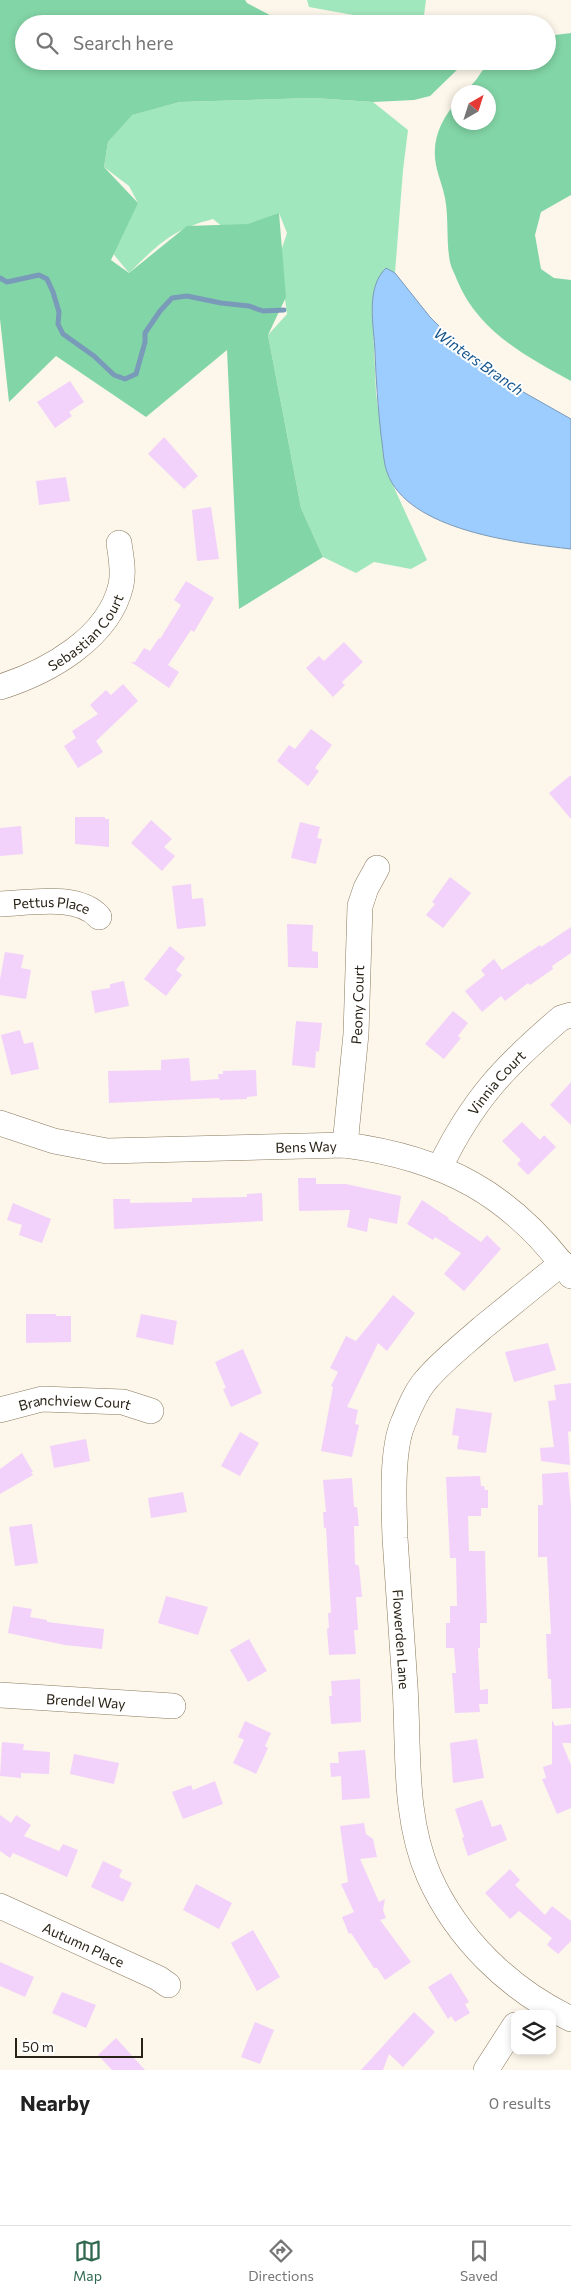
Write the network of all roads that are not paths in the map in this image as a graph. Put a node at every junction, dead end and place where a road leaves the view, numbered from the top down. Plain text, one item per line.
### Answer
1 (119, 543) dead end
2 (0, 687) edge
3 (377, 868) dead end
4 (0, 904) edge
5 (99, 917) dead end
6 (571, 1015) edge
7 (0, 1123) edge
8 (345, 1145) junction
9 (440, 1167) junction
10 (566, 1269) edge
11 (0, 1410) edge
12 (151, 1411) dead end
13 (0, 1695) edge
14 (173, 1706) dead end
15 (0, 1906) edge
16 (168, 1985) dead end
17 (527, 2006) edge
18 (571, 2019) edge
19 (511, 2031) edge
20 (486, 2070) edge

1 - 2 street, Sebastian Court
3 - 8 street, Peony Court
4 - 5 street, Pettus Place
6 - 9 street, Vinnia Court
7 - 8 street, Bens Way
8 - 9 street, Bens Way
9 - 10 street, Bens Way
10 - 17 street, Flowerden Lane
11 - 12 street, Branchview Court
13 - 14 street, Brendel Way
15 - 16 street, Autumn Place
17 - 18 street, Flowerden Lane
19 - 20 street

